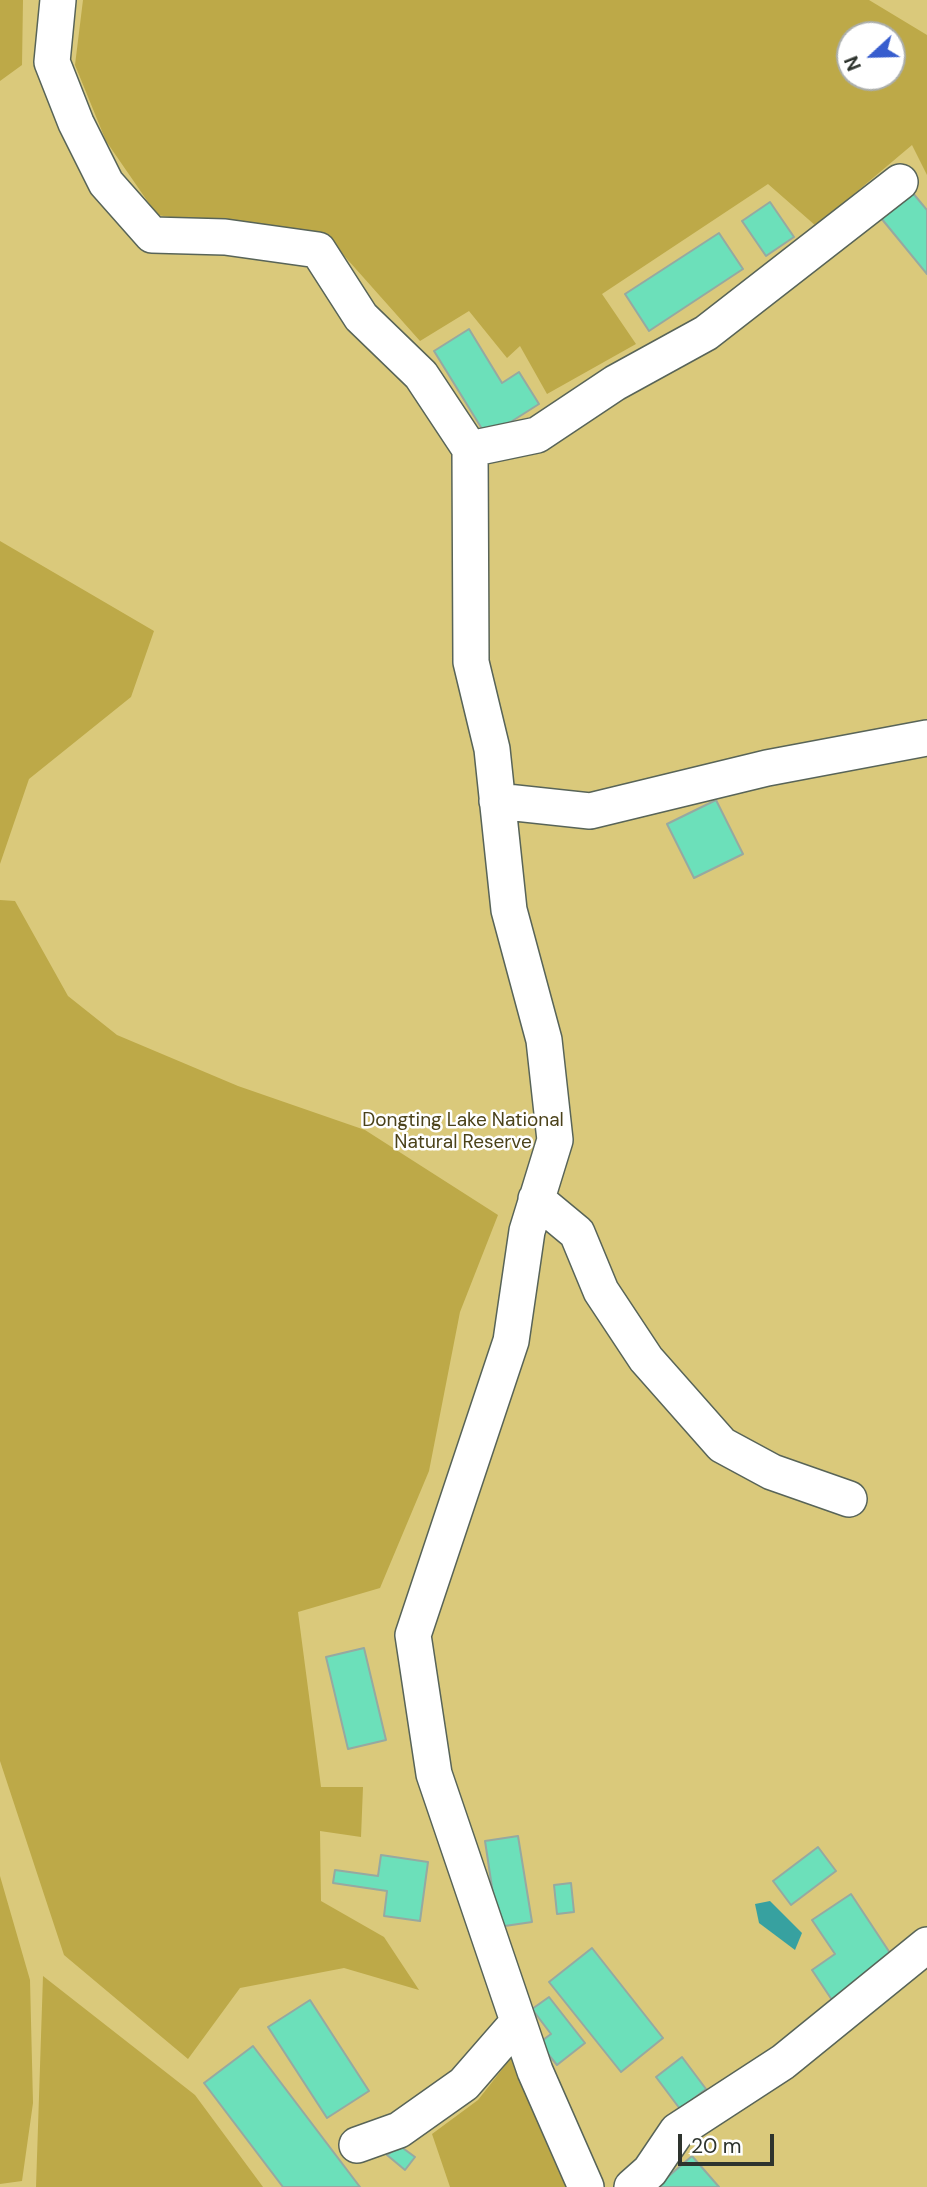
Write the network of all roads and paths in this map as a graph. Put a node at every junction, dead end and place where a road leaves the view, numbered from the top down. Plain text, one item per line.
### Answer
1 (58, 0) edge
2 (900, 182) dead end
3 (470, 449) junction
4 (927, 738) edge
5 (497, 801) junction
6 (536, 1199) junction
7 (849, 1499) dead end
8 (927, 1945) edge
9 (518, 2022) junction
10 (356, 2145) dead end
11 (586, 2187) edge
12 (632, 2187) edge

1 - 3 street
2 - 3 street
3 - 5 street
4 - 5 street
5 - 6 street
6 - 7 street
6 - 9 street
8 - 12 street
9 - 10 street
9 - 11 street

